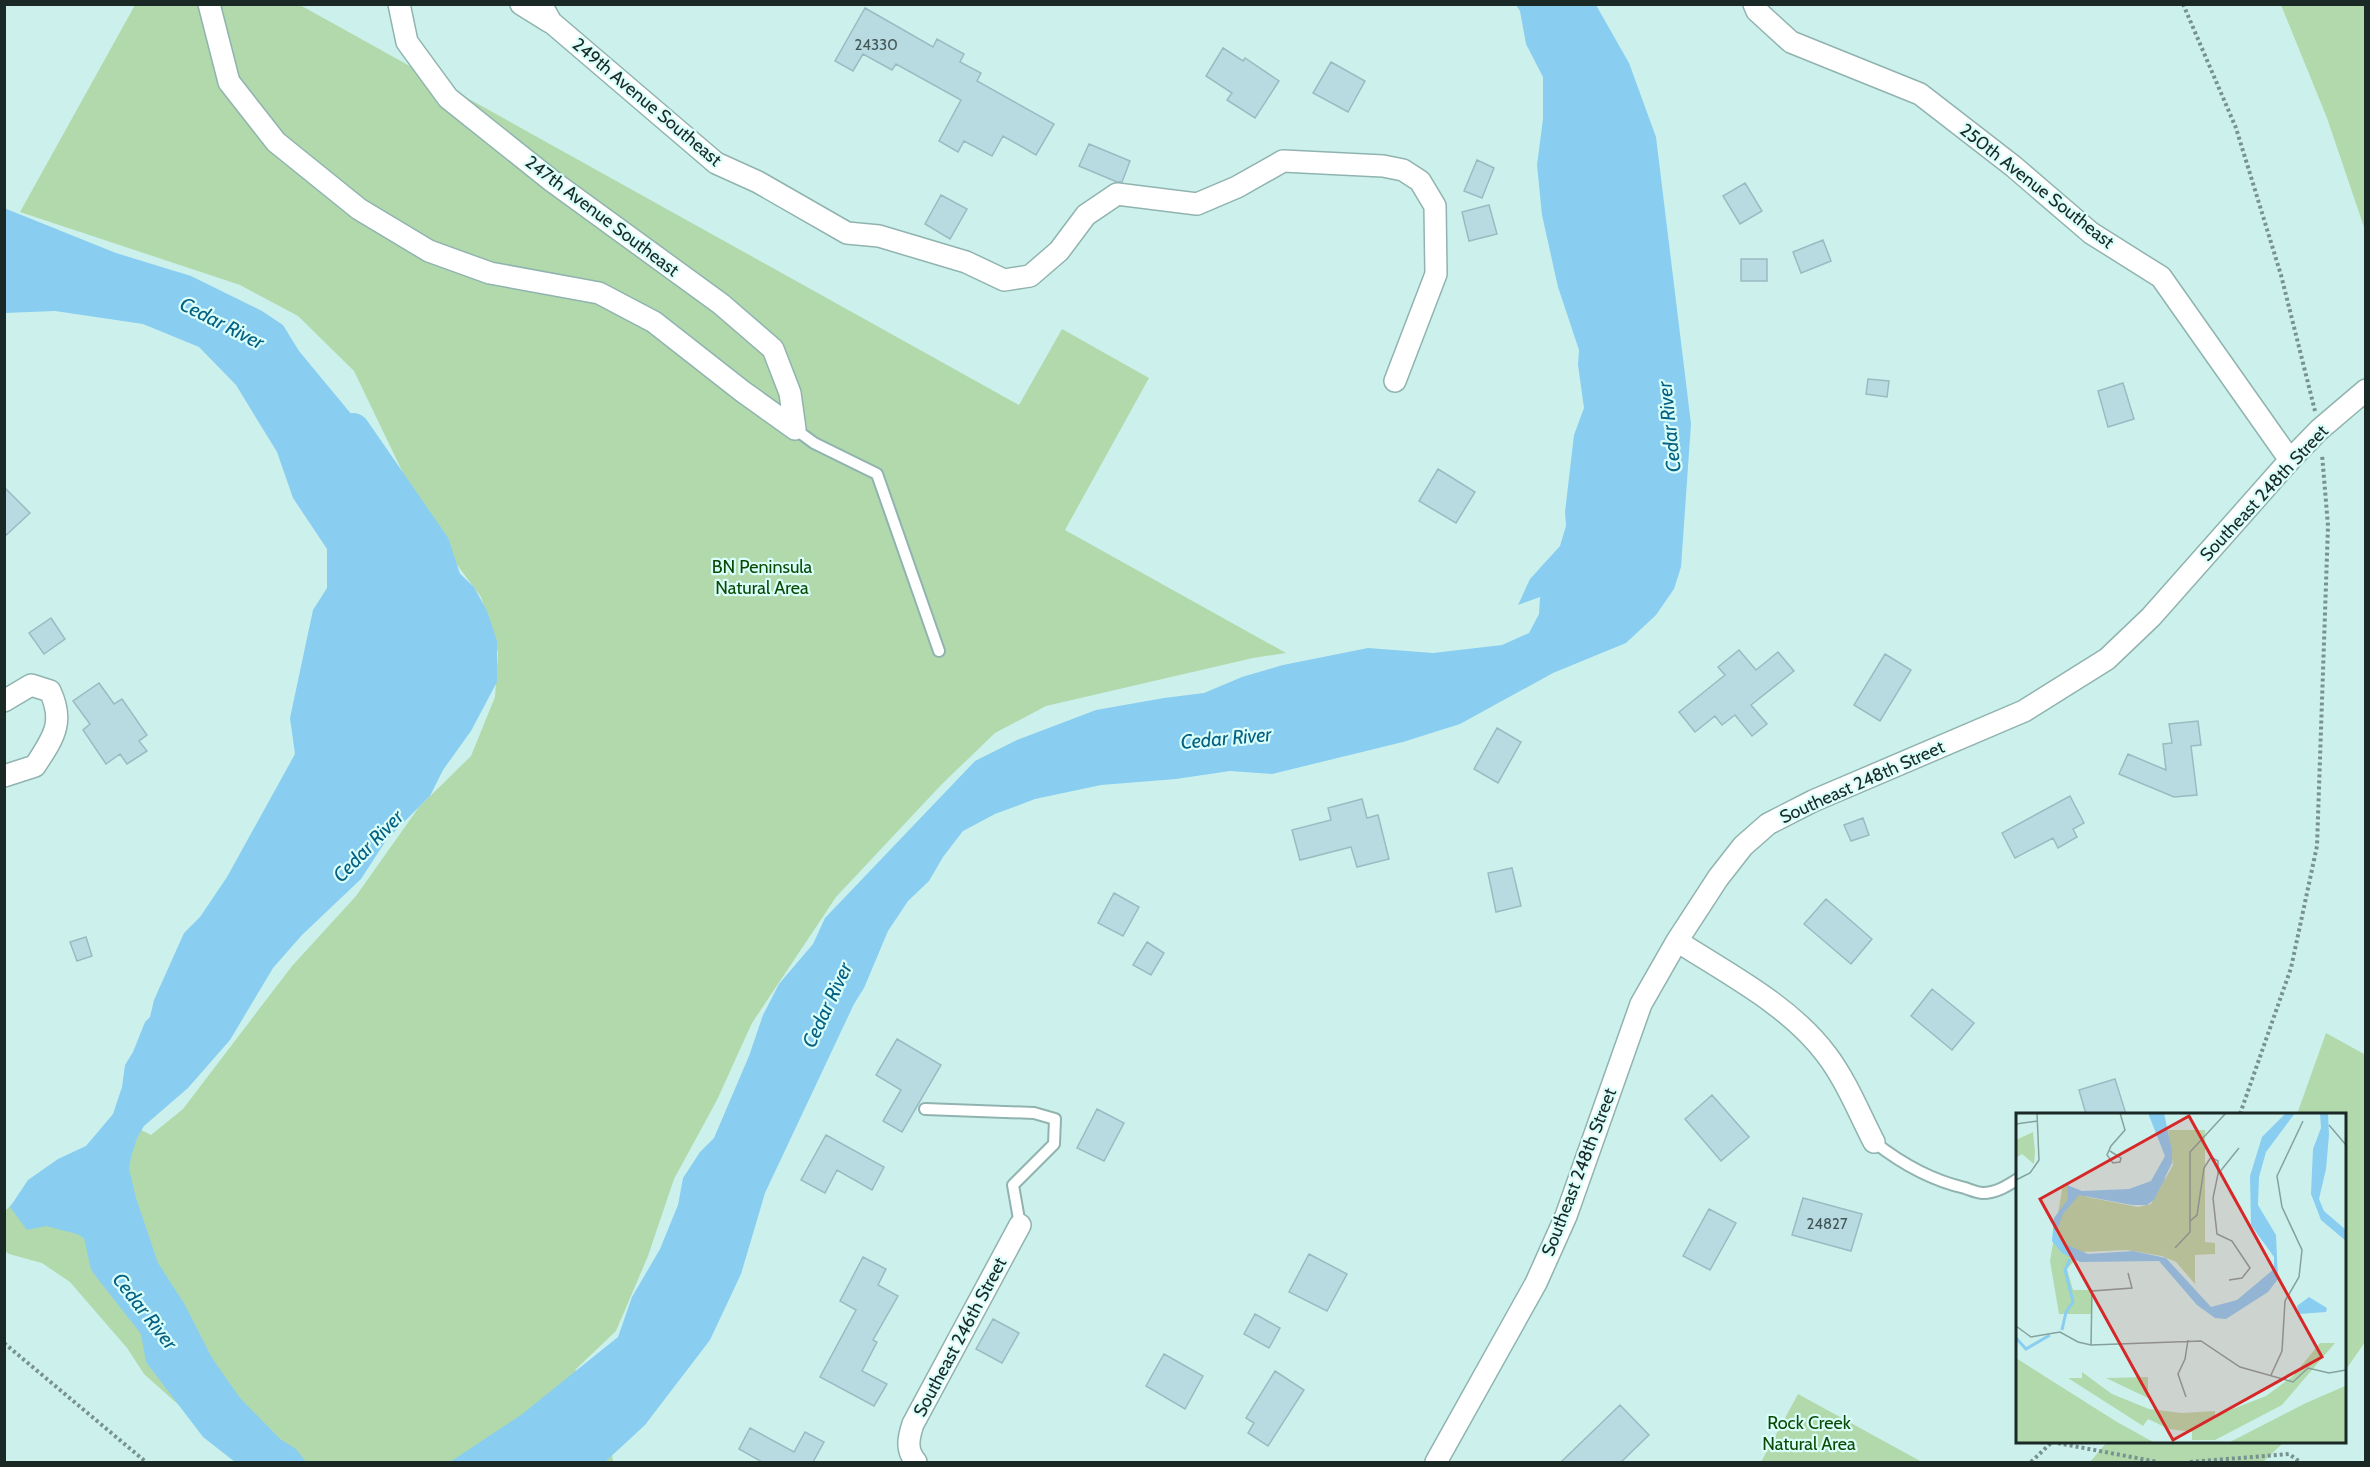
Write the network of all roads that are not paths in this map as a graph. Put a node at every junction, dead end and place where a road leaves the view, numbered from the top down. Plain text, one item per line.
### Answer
1 (209, 4) edge
2 (399, 4) edge
3 (521, 4) edge
4 (1754, 4) edge
5 (546, 13) edge
6 (1395, 381) dead end
7 (2366, 390) edge
8 (795, 429) junction
9 (2290, 460) junction
10 (939, 651) dead end
11 (4, 701) edge
12 (4, 776) edge
13 (1677, 941) junction
14 (925, 1109) dead end
15 (1874, 1142) joint
16 (2016, 1180) edge
17 (1020, 1225) joint
18 (912, 1457) edge
19 (1436, 1462) edge

1 - 8 street
2 - 8 street, 247th Avenue Southeast
3 - 5 street
4 - 9 street, 250th Avenue Southeast
5 - 6 street, 249th Avenue Southeast
7 - 9 street, Southeast 248th Street
8 - 10 lane
9 - 13 street, Southeast 248th Street
11 - 12 street
13 - 15 street
13 - 19 street, Southeast 248th Street
14 - 17 lane
15 - 16 lane
17 - 18 street, Southeast 246th Street

